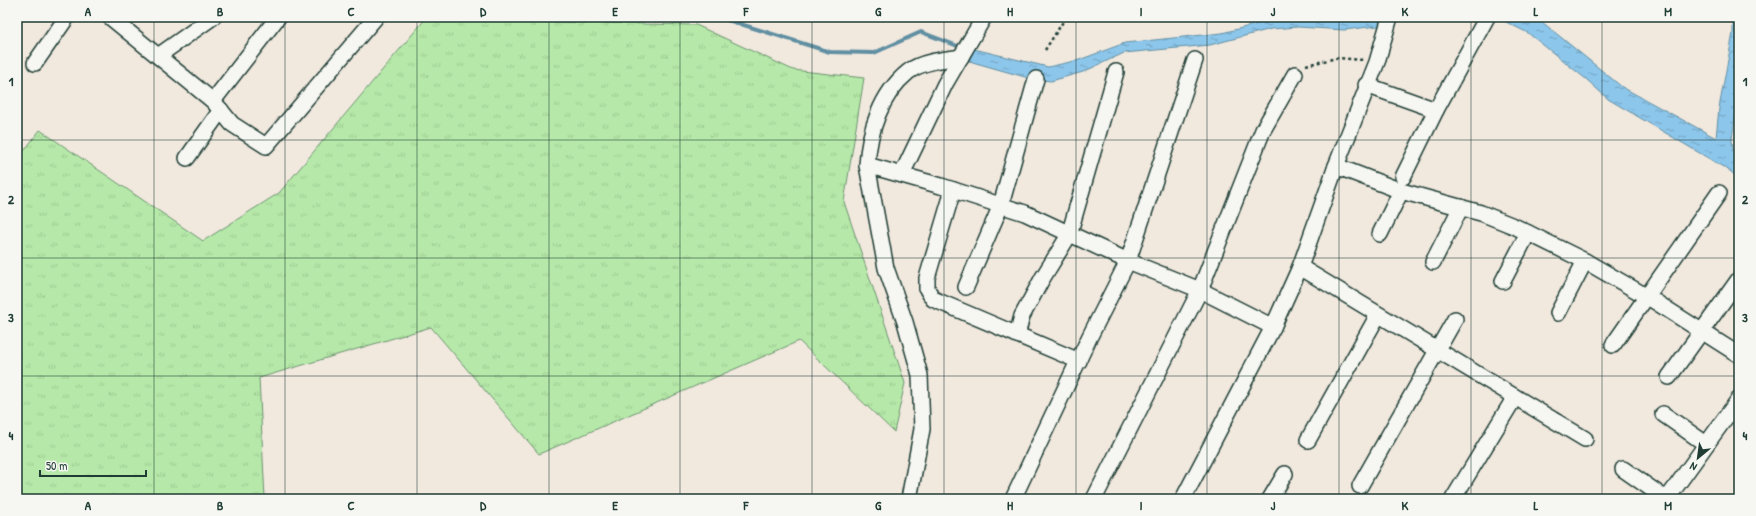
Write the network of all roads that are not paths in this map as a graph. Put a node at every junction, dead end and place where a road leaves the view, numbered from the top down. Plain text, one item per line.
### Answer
1 (67, 17) edge
2 (110, 17) edge
3 (213, 17) edge
4 (278, 17) edge
5 (376, 17) edge
6 (984, 17) edge
7 (1390, 17) edge
8 (1487, 17) edge
9 (966, 47) junction
10 (158, 56) junction
11 (1195, 60) dead end
12 (35, 63) dead end
13 (1116, 72) dead end
14 (1295, 74) road end
15 (1036, 79) dead end
16 (1366, 85) junction
17 (217, 106) junction
18 (1436, 110) junction
19 (188, 158) dead end
20 (867, 165) junction
21 (1336, 166) junction
22 (902, 174) junction
23 (1402, 184) junction
24 (954, 190) junction
25 (1719, 193) dead end
26 (1001, 205) junction
27 (1461, 207) junction
28 (1528, 233) junction
29 (1380, 234) dead end
30 (1069, 235) junction
31 (1128, 261) junction
32 (1585, 261) junction
33 (1433, 262) dead end
34 (1300, 267) junction
35 (1739, 279) edge
36 (1503, 281) dead end
37 (966, 287) dead end
38 (1200, 290) junction
39 (1646, 296) junction
40 (1558, 313) dead end
41 (1378, 315) junction
42 (1455, 319) dead end
43 (1273, 327) junction
44 (1701, 331) junction
45 (1017, 335) junction
46 (1613, 345) dead end
47 (1436, 350) junction
48 (1739, 355) edge
49 (1079, 361) junction
50 (1669, 377) dead end
51 (1515, 397) junction
52 (1739, 399) edge
53 (1663, 414) dead end
54 (1585, 439) dead end
55 (1308, 440) dead end
56 (1706, 444) junction
57 (1623, 469) dead end
58 (1285, 474) dead end
59 (1360, 486) dead end
60 (1189, 497) edge
61 (909, 499) edge
62 (1014, 499) edge
63 (1094, 499) edge
64 (1270, 499) edge
65 (1453, 499) edge
66 (1666, 499) edge

1 - 12 street
2 - 10 street
3 - 10 street
4 - 17 street
5 - 17 street
6 - 9 street
7 - 16 street
8 - 18 street
9 - 20 street
9 - 22 street
10 - 17 street
11 - 31 street
13 - 30 street
14 - 38 street
15 - 26 street
16 - 18 street
16 - 21 street
17 - 19 street
18 - 23 street
20 - 22 street
20 - 61 street
21 - 23 street
21 - 34 street
22 - 24 street
23 - 27 street
23 - 29 street
24 - 26 street
24 - 45 street
25 - 39 street
26 - 30 street
26 - 37 street
27 - 28 street
27 - 33 street
28 - 32 street
28 - 36 street
30 - 31 street
30 - 45 street
31 - 38 street
31 - 49 street
32 - 39 street
32 - 40 street
34 - 41 street
34 - 43 street
35 - 44 street
38 - 43 street
38 - 63 street
39 - 44 street
39 - 46 street
41 - 47 street
41 - 55 street
42 - 47 street
43 - 60 street
44 - 48 street
44 - 50 street
45 - 49 street
47 - 51 street
47 - 59 street
49 - 62 street
51 - 54 street
51 - 65 street
52 - 56 street
53 - 56 street
56 - 66 street
57 - 66 street
58 - 64 street

